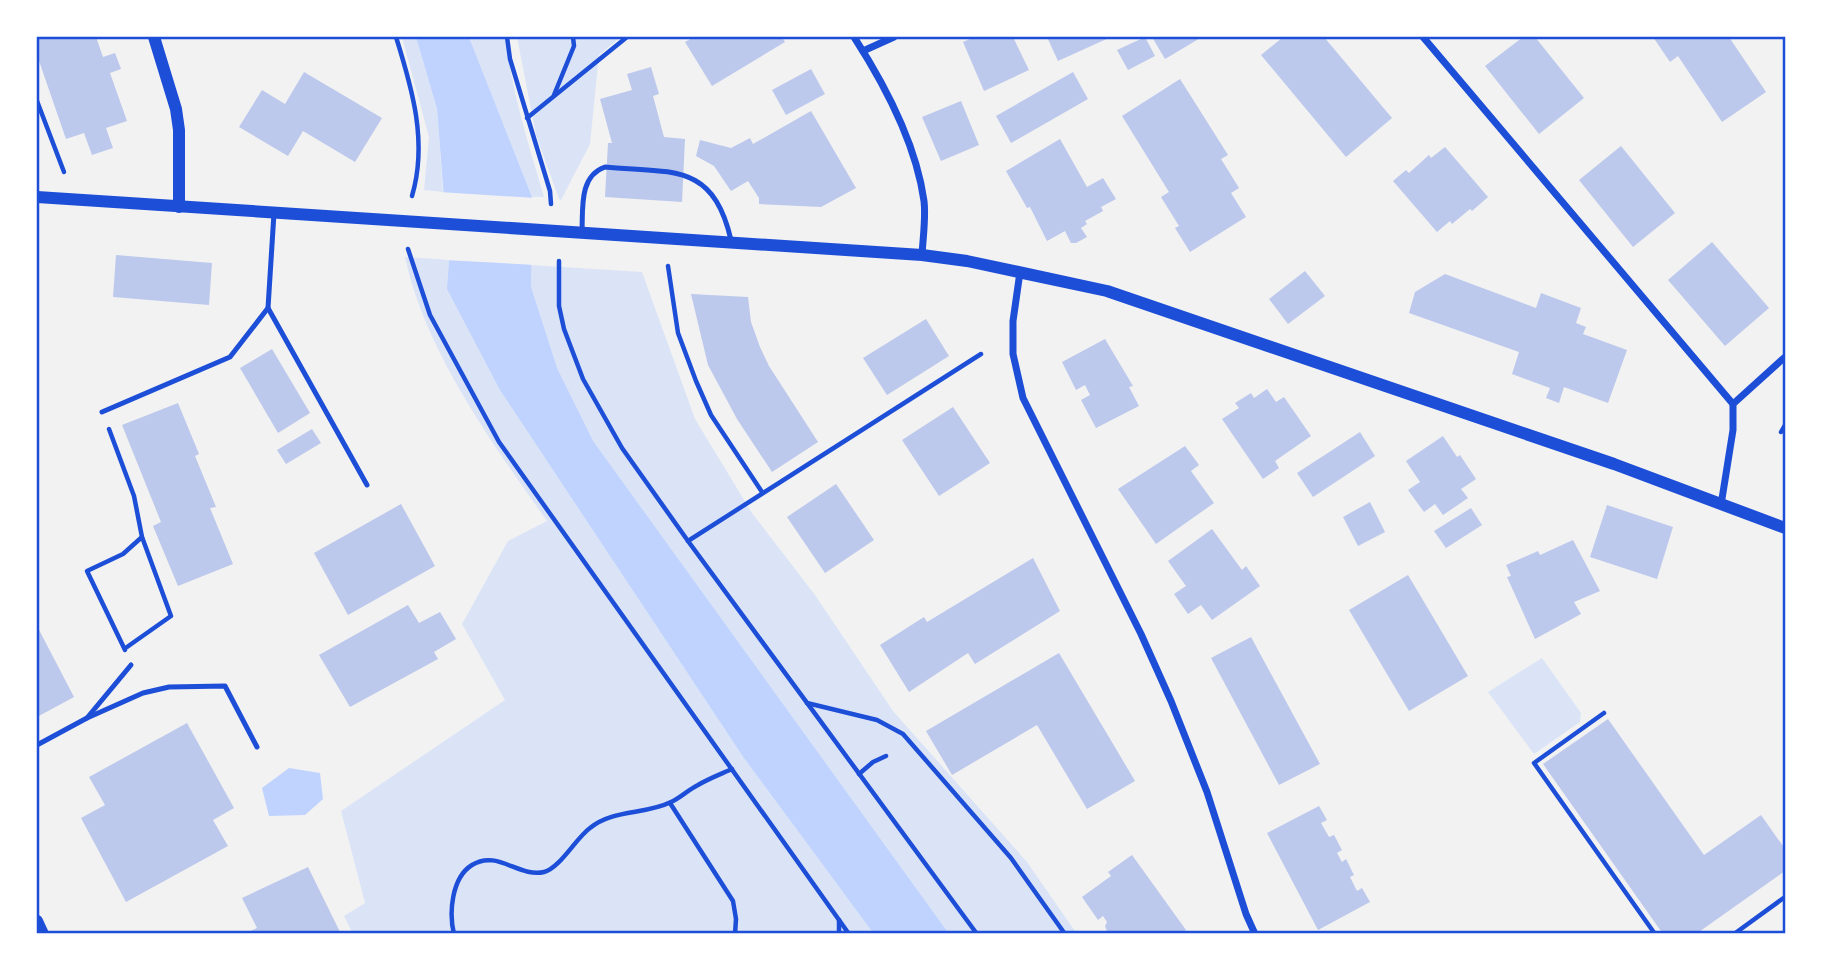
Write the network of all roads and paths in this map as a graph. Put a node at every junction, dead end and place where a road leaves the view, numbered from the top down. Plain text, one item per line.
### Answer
1 (154, 37) edge
2 (396, 37) edge
3 (507, 37) edge
4 (573, 37) edge
5 (627, 37) edge
6 (854, 37) edge
7 (894, 37) edge
8 (1423, 37) edge
9 (863, 51) junction
10 (553, 95) junction
11 (37, 102) edge
12 (527, 118) junction
13 (64, 172) dead end
14 (412, 195) dead end
15 (37, 197) edge
16 (551, 204) dead end
17 (179, 207) junction
18 (274, 213) junction
19 (582, 233) junction
20 (732, 243) junction
21 (408, 250) dead end
22 (922, 255) junction
23 (559, 261) dead end
24 (668, 266) dead end
25 (1020, 272) junction
26 (268, 308) junction
27 (981, 354) dead end
28 (1785, 357) edge
29 (1733, 404) junction
30 (102, 412) joint
31 (1785, 425) edge
32 (1781, 432) dead end
33 (367, 485) dead end
34 (762, 492) junction
35 (1721, 505) junction
36 (1785, 528) edge
37 (142, 537) junction
38 (688, 541) junction
39 (125, 648) junction
40 (131, 665) joint
41 (806, 702) junction
42 (1604, 713) dead end
43 (87, 718) junction
44 (37, 745) edge
45 (257, 747) dead end
46 (886, 756) dead end
47 (732, 769) junction
48 (859, 774) junction
49 (670, 803) junction
50 (1785, 897) edge
51 (839, 920) junction
52 (37, 922) edge
53 (43, 934) edge
54 (454, 934) edge
55 (735, 934) edge
56 (839, 934) edge
57 (849, 934) edge
58 (977, 934) edge
59 (1065, 934) edge
60 (1255, 934) edge
61 (1655, 934) edge
62 (1734, 934) edge

1 - 17 street
2 - 14 path
3 - 12 path
4 - 10 path
5 - 10 path
6 - 9 street
7 - 9 street
8 - 29 street
9 - 22 street
10 - 12 path
11 - 13 path
12 - 16 path
15 - 17 street
17 - 18 street
18 - 19 street
18 - 26 lane
19 - 20 street
19 - 20 lane
20 - 22 street
21 - 47 path
22 - 25 street
23 - 38 path
24 - 34 path
25 - 35 street
25 - 60 street
26 - 30 lane
26 - 33 lane
27 - 34 path
28 - 29 street
29 - 35 street
30 - 37 path
31 - 32 path
34 - 38 path
35 - 36 street
37 - 39 path
37 - 39 path
38 - 41 path
39 - 40 path
40 - 43 lane
41 - 48 path
41 - 59 path
42 - 61 path
43 - 44 lane
43 - 45 lane
46 - 48 path
47 - 49 path
47 - 51 path
48 - 58 path
49 - 54 path
49 - 55 path
50 - 62 path
51 - 56 path
51 - 57 path
52 - 53 street

